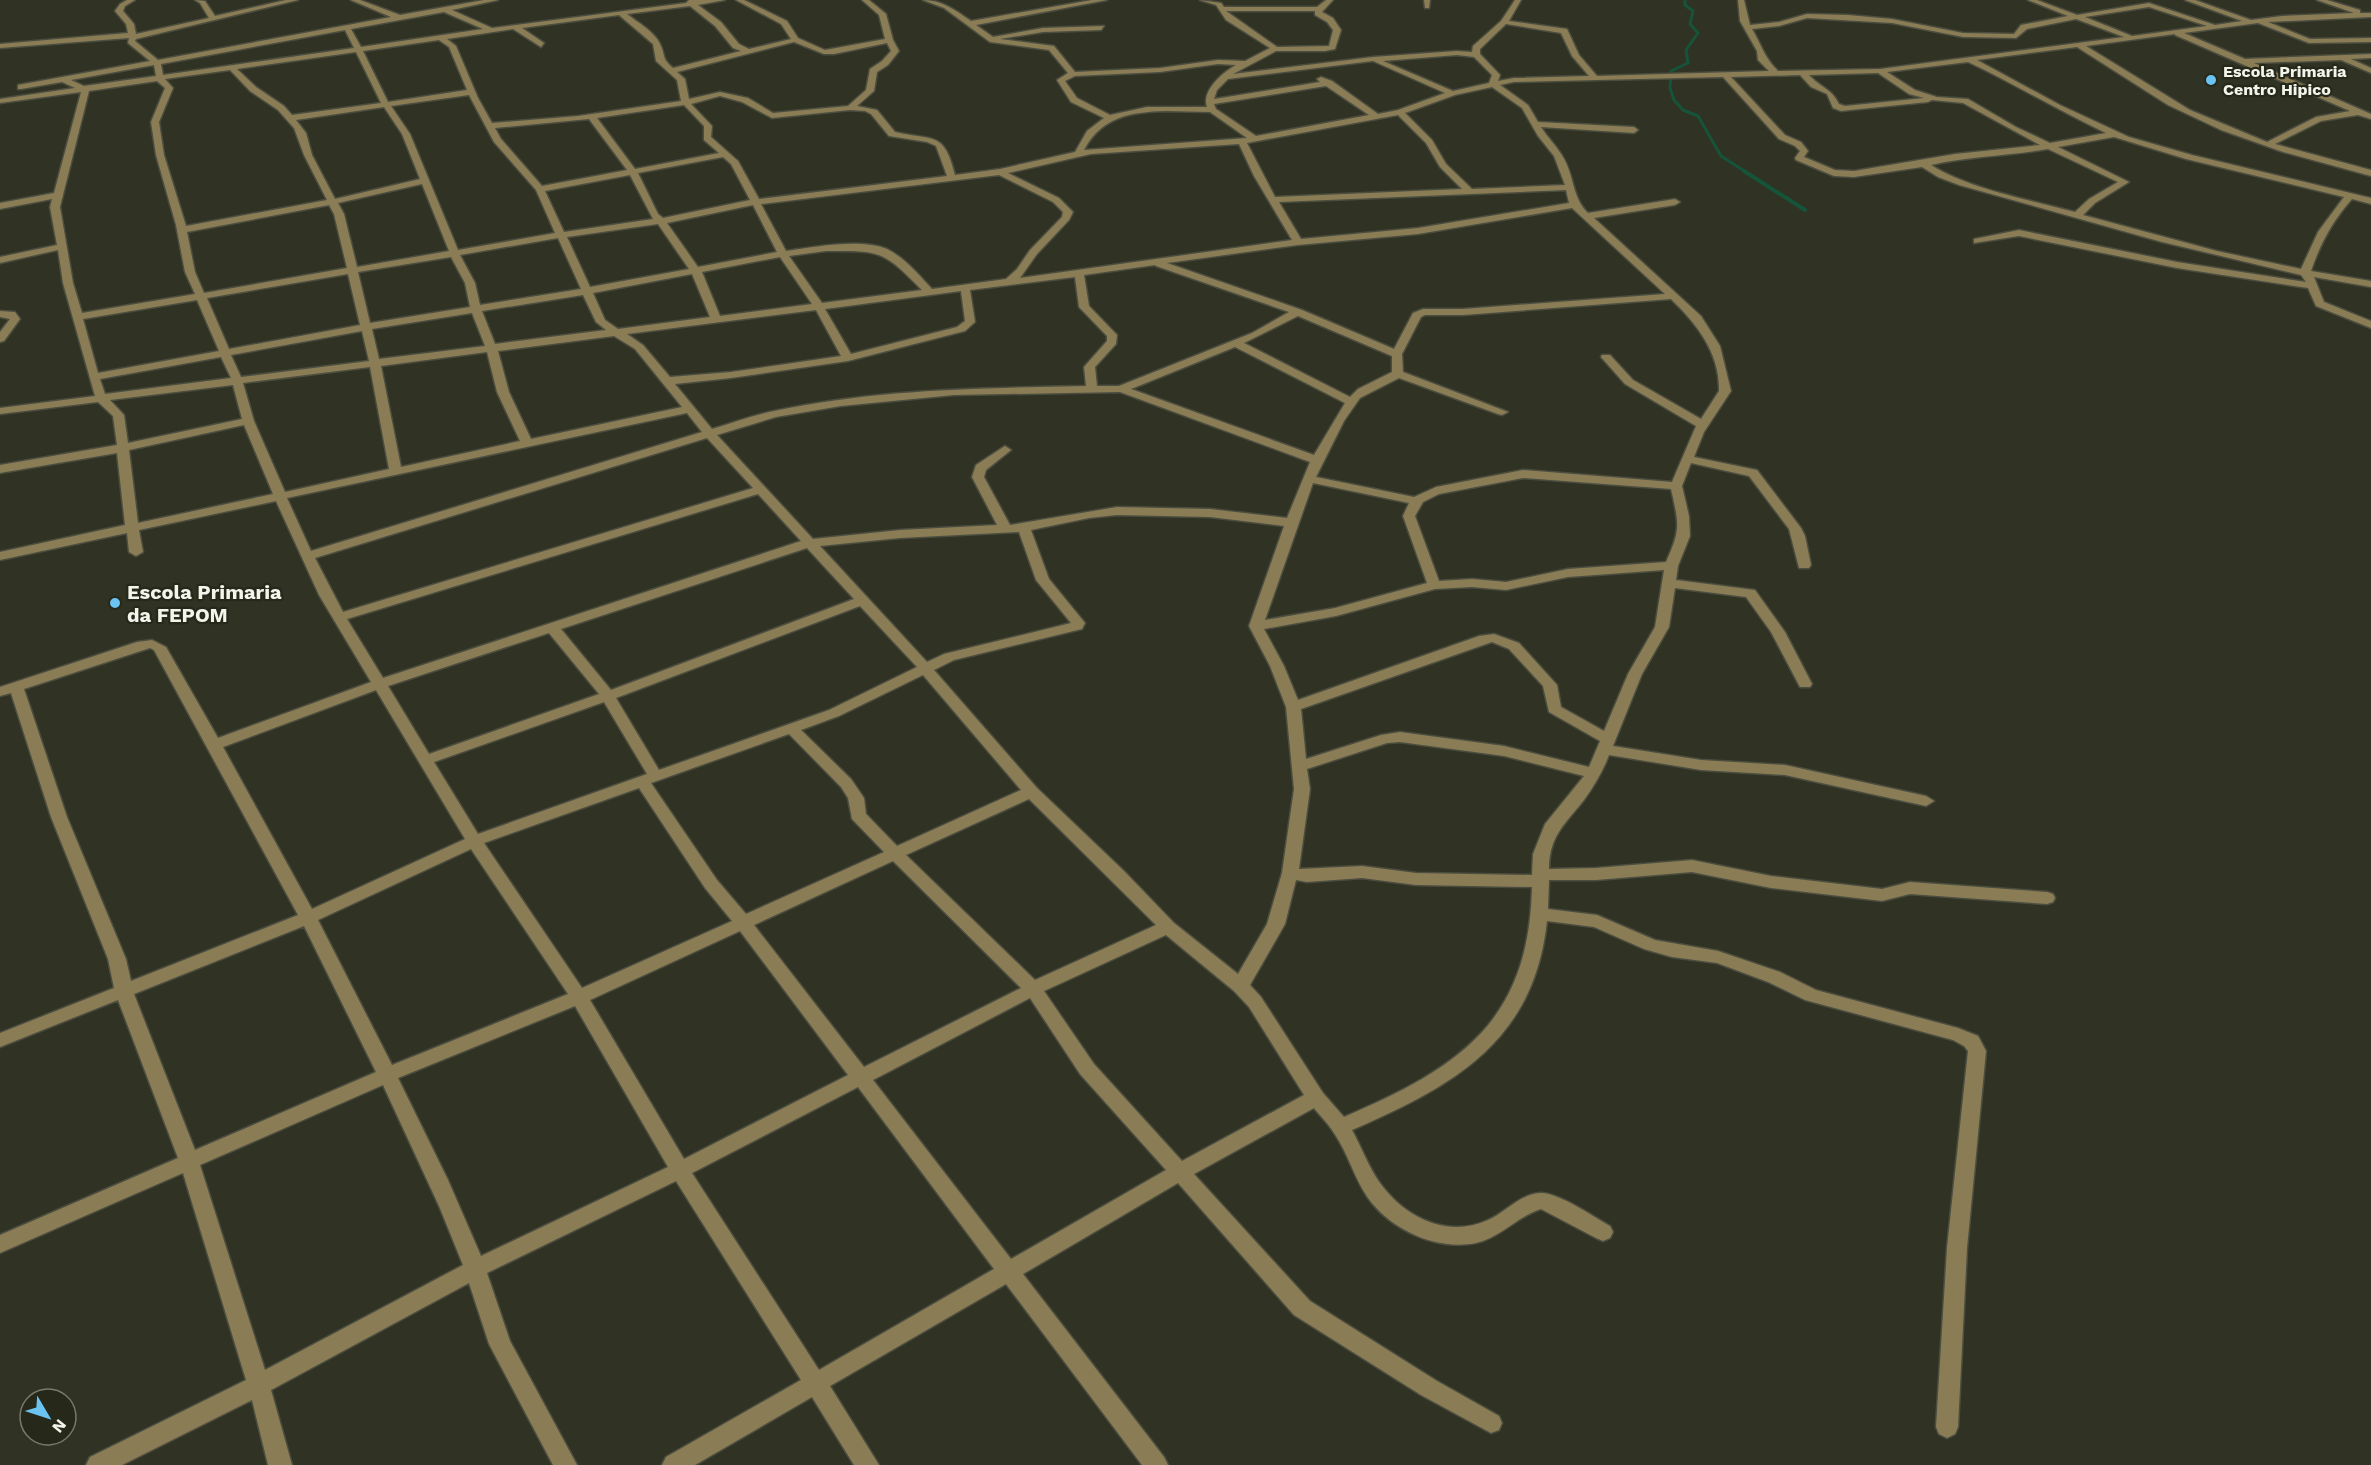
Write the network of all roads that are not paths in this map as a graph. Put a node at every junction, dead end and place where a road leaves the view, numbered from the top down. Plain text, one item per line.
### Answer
1 (132, 0) edge
2 (198, 0) edge
3 (295, 0) edge
4 (354, 0) edge
5 (452, 0) edge
6 (495, 0) edge
7 (722, 0) edge
8 (739, 0) edge
9 (865, 0) edge
10 (926, 0) edge
11 (1104, 0) edge
12 (1203, 0) edge
13 (1330, 0) edge
14 (1518, 0) edge
15 (1741, 0) edge
16 (2031, 0) edge
17 (2188, 0) edge
18 (2320, 0) edge
19 (689, 2) edge
20 (458, 7) junction
21 (1221, 9) junction
22 (1319, 9) junction
23 (446, 10) junction
24 (622, 14) junction
25 (2371, 15) edge
26 (2074, 16) junction
27 (400, 18) junction
28 (213, 19) junction
29 (1504, 22) junction
30 (2254, 22) junction
31 (968, 24) junction
32 (2217, 26) junction
33 (346, 27) junction
34 (515, 27) junction
35 (1747, 27) junction
36 (1101, 28) dead end
37 (491, 30) junction
38 (2175, 32) junction
39 (133, 36) junction
40 (2016, 36) junction
41 (2131, 36) junction
42 (441, 38) junction
43 (990, 39) junction
44 (795, 40) junction
45 (889, 40) junction
46 (2371, 40) edge
47 (2315, 42) junction
48 (2077, 44) junction
49 (541, 45) dead end
50 (0, 46) edge
51 (1275, 49) junction
52 (359, 50) junction
53 (2031, 50) junction
54 (748, 52) junction
55 (1476, 55) junction
56 (2371, 56) edge
57 (2339, 57) junction
58 (1965, 58) junction
59 (1373, 59) junction
60 (2245, 61) junction
61 (157, 63) junction
62 (1246, 63) junction
63 (232, 68) junction
64 (1294, 68) junction
65 (672, 71) junction
66 (1880, 71) junction
67 (2371, 71) edge
68 (1073, 74) junction
69 (1724, 74) junction
70 (1775, 74) junction
71 (1803, 74) junction
72 (1224, 77) junction
73 (63, 79) junction
74 (160, 79) junction
75 (1596, 79) junction
76 (1329, 83) junction
77 (1493, 84) junction
78 (10, 89) dead end
79 (85, 90) junction
80 (472, 92) junction
81 (1453, 93) junction
82 (1936, 99) junction
83 (0, 101) edge
84 (685, 102) junction
85 (385, 103) junction
86 (1211, 106) junction
87 (850, 108) junction
88 (1400, 112) junction
89 (2359, 112) junction
90 (591, 116) junction
91 (1376, 116) junction
92 (2371, 117) edge
93 (290, 118) junction
94 (1109, 118) junction
95 (1534, 124) junction
96 (489, 126) junction
97 (1634, 130) dead end
98 (2114, 134) junction
99 (1255, 139) junction
100 (1242, 141) junction
101 (2269, 144) junction
102 (2051, 146) junction
103 (1078, 153) junction
104 (726, 154) junction
105 (2371, 159) edge
106 (1924, 164) junction
107 (2357, 170) junction
108 (633, 172) junction
109 (1000, 172) junction
110 (2371, 173) edge
111 (951, 179) junction
112 (424, 181) junction
113 (1571, 187) junction
114 (540, 189) junction
115 (1470, 192) junction
116 (57, 195) junction
117 (2350, 196) junction
118 (1272, 200) junction
119 (2371, 201) edge
120 (332, 202) junction
121 (756, 202) junction
122 (1675, 202) dead end
123 (1574, 205) junction
124 (0, 206) edge
125 (2077, 215) junction
126 (1588, 216) junction
127 (661, 220) junction
128 (182, 230) junction
129 (561, 235) junction
130 (1977, 241) dead end
131 (1298, 242) junction
132 (63, 246) junction
133 (783, 254) junction
134 (454, 255) junction
135 (0, 260) edge
136 (1155, 263) junction
137 (353, 270) junction
138 (696, 271) junction
139 (1079, 273) junction
140 (2305, 273) junction
141 (1009, 282) junction
142 (2371, 284) edge
143 (2312, 286) junction
144 (965, 287) junction
145 (586, 291) junction
146 (930, 292) junction
147 (200, 296) junction
148 (1675, 296) junction
149 (818, 305) junction
150 (476, 310) junction
151 (1298, 312) junction
152 (0, 314) edge
153 (78, 317) junction
154 (716, 319) junction
155 (2371, 325) edge
156 (365, 327) junction
157 (619, 332) junction
158 (0, 339) edge
159 (1235, 343) junction
160 (492, 349) junction
161 (225, 352) junction
162 (1397, 354) junction
163 (848, 357) junction
164 (1606, 357) dead end
165 (373, 363) junction
166 (1398, 374) junction
167 (94, 377) junction
168 (237, 380) junction
169 (668, 381) junction
170 (1121, 388) junction
171 (1092, 391) junction
172 (101, 399) junction
173 (1351, 402) junction
174 (689, 409) junction
175 (0, 411) edge
176 (1502, 412) dead end
177 (248, 421) junction
178 (1702, 424) junction
179 (711, 435) junction
180 (527, 443) junction
181 (123, 448) junction
182 (1005, 450) dead end
183 (1687, 459) junction
184 (1318, 461) junction
185 (0, 469) edge
186 (396, 473) junction
187 (1309, 479) junction
188 (1676, 486) junction
189 (762, 489) junction
190 (281, 496) junction
191 (1414, 501) junction
192 (1293, 523) junction
193 (132, 527) junction
194 (1024, 528) junction
195 (1005, 530) junction
196 (809, 543) junction
197 (136, 552) dead end
198 (0, 556) edge
199 (307, 556) junction
200 (1671, 566) junction
201 (1804, 566) dead end
202 (1670, 583) junction
203 (1434, 585) junction
204 (863, 600) junction
205 (340, 617) junction
206 (1256, 626) junction
207 (552, 627) junction
208 (925, 668) junction
209 (380, 684) junction
210 (1805, 684) dead end
211 (8, 690) edge
212 (608, 696) junction
213 (1293, 707) junction
214 (791, 728) junction
215 (1606, 744) junction
216 (215, 745) junction
217 (426, 760) junction
218 (1300, 766) junction
219 (1594, 773) junction
220 (649, 779) junction
221 (1031, 792) junction
222 (1926, 801) dead end
223 (474, 841) junction
224 (896, 854) junction
225 (1290, 873) junction
226 (1540, 878) junction
227 (2047, 898) dead end
228 (1538, 914) junction
229 (308, 918) junction
230 (744, 924) junction
231 (1168, 927) junction
232 (1240, 986) junction
233 (1033, 989) junction
234 (124, 992) junction
235 (579, 997) junction
236 (0, 1040) edge
237 (387, 1075) junction
238 (861, 1078) junction
239 (1316, 1098) junction
240 (1341, 1127) junction
241 (189, 1161) junction
242 (680, 1170) junction
243 (1180, 1172) junction
244 (1603, 1232) dead end
245 (0, 1244) edge
246 (475, 1269) junction
247 (1008, 1271) junction
248 (816, 1384) junction
249 (259, 1385) junction
250 (1491, 1423) dead end
251 (1947, 1427) dead end
252 (98, 1465) edge
253 (280, 1465) edge
254 (565, 1465) edge
255 (674, 1465) edge
256 (867, 1465) edge
257 (1156, 1465) edge

1 - 39 street
2 - 28 street
3 - 28 street
4 - 27 street
5 - 20 street
6 - 20 street
7 - 19 street
8 - 44 street
9 - 45 street
10 - 31 street
11 - 31 street
12 - 21 street
13 - 22 street
14 - 29 street
15 - 35 street
16 - 26 street
17 - 30 street
18 - 25 street
19 - 24 street
19 - 54 street
20 - 23 street
21 - 22 street
21 - 51 street
22 - 51 street
23 - 27 street
23 - 37 street
24 - 34 street
24 - 65 street
25 - 30 street
26 - 32 street
26 - 40 street
26 - 41 street
27 - 33 street
28 - 39 street
29 - 55 street
29 - 75 street
30 - 32 street
30 - 47 street
31 - 43 street
32 - 38 street
33 - 52 street
33 - 61 street
34 - 37 street
34 - 49 street
35 - 40 street
35 - 70 street
36 - 43 street
37 - 42 street
38 - 41 street
38 - 60 street
39 - 50 street
39 - 61 street
40 - 53 street
41 - 48 street
42 - 52 street
42 - 80 street
43 - 68 street
44 - 45 street
44 - 54 street
45 - 87 street
46 - 47 street
47 - 57 street
48 - 53 street
48 - 101 street
51 - 62 street
52 - 63 street
52 - 85 street
53 - 58 street
54 - 65 street
55 - 59 street
55 - 77 street
56 - 57 street
57 - 60 street
57 - 67 street
58 - 66 street
58 - 98 street
59 - 64 street
59 - 81 street
60 - 89 street
61 - 73 street
61 - 74 street
62 - 68 street
62 - 72 street
63 - 74 street
63 - 93 street
64 - 72 street
64 - 76 street
65 - 84 street
66 - 71 street
66 - 82 street
68 - 94 street
69 - 70 street
69 - 75 street
69 - 106 street
70 - 71 street
71 - 82 street
72 - 86 street
73 - 78 street
73 - 79 street
74 - 79 street
74 - 128 street
75 - 77 street
76 - 86 street
76 - 91 street
77 - 81 street
77 - 95 street
79 - 83 street
79 - 116 street
80 - 85 street
80 - 96 street
81 - 88 street
82 - 102 street
84 - 87 street
84 - 90 street
84 - 104 street
85 - 93 street
85 - 112 street
86 - 94 street
86 - 99 street
87 - 111 street
88 - 91 street
88 - 115 street
89 - 92 street
89 - 101 street
90 - 96 street
90 - 108 street
91 - 99 street
93 - 120 street
94 - 103 street
95 - 97 street
95 - 113 street
96 - 114 street
98 - 102 street
98 - 117 street
99 - 100 street
100 - 103 street
100 - 118 street
101 - 107 street
102 - 106 street
102 - 125 street
103 - 109 street
104 - 108 street
104 - 121 street
105 - 107 street
106 - 125 street
107 - 110 street
108 - 114 street
108 - 127 street
109 - 111 street
109 - 141 street
111 - 121 street
112 - 120 street
112 - 134 street
113 - 115 street
113 - 123 street
114 - 129 street
115 - 118 street
116 - 124 street
116 - 132 street
117 - 119 street
117 - 140 street
118 - 131 street
120 - 128 street
120 - 137 street
121 - 127 street
121 - 133 street
122 - 126 street
123 - 126 street
123 - 131 street
125 - 140 street
126 - 148 street
127 - 129 street
127 - 138 street
128 - 147 street
129 - 134 street
129 - 145 street
130 - 143 street
131 - 136 street
132 - 135 street
132 - 153 street
133 - 138 street
133 - 146 street
133 - 149 street
134 - 137 street
134 - 150 street
136 - 139 street
136 - 151 street
137 - 147 street
137 - 156 street
138 - 145 street
138 - 154 street
139 - 141 street
139 - 171 street
140 - 142 street
140 - 143 street
141 - 144 street
143 - 155 street
144 - 146 street
144 - 163 street
145 - 150 street
145 - 157 street
146 - 149 street
147 - 153 street
147 - 161 street
148 - 162 street
148 - 178 street
149 - 154 street
149 - 163 street
150 - 156 street
150 - 160 street
151 - 159 street
151 - 162 street
152 - 158 street
153 - 167 street
154 - 157 street
156 - 161 street
156 - 165 street
157 - 160 street
157 - 169 street
159 - 170 street
159 - 173 street
160 - 165 street
160 - 180 street
161 - 167 street
161 - 168 street
162 - 166 street
163 - 169 street
164 - 178 street
165 - 168 street
165 - 186 street
166 - 173 street
166 - 176 street
167 - 172 street
168 - 172 street
168 - 177 street
169 - 174 street
170 - 171 street
170 - 184 street
171 - 179 street
172 - 175 street
172 - 181 street
173 - 184 street
174 - 179 street
174 - 180 street
177 - 181 street
177 - 190 street
178 - 183 street
179 - 189 street
179 - 199 street
180 - 186 street
181 - 185 street
181 - 193 street
182 - 195 street
183 - 188 street
183 - 201 street
184 - 187 street
186 - 190 street
187 - 191 street
187 - 192 street
188 - 191 street
188 - 200 street
189 - 196 street
189 - 205 street
190 - 193 street
190 - 199 street
191 - 203 street
192 - 194 street
192 - 206 street
193 - 197 street
193 - 198 street
194 - 195 street
194 - 208 street
195 - 196 street
196 - 204 street
196 - 207 street
199 - 205 street
200 - 202 street
200 - 203 street
202 - 210 street
202 - 215 street
203 - 206 street
204 - 208 street
204 - 212 street
205 - 209 street
206 - 213 street
207 - 209 street
207 - 212 street
208 - 214 street
208 - 221 street
209 - 216 street
209 - 217 street
211 - 216 street
211 - 234 street
212 - 217 street
212 - 220 street
213 - 215 street
213 - 218 street
214 - 220 street
214 - 224 street
215 - 219 street
215 - 222 street
216 - 229 street
217 - 223 street
218 - 219 street
218 - 225 street
219 - 226 street
220 - 223 street
220 - 230 street
221 - 224 street
221 - 231 street
223 - 229 street
223 - 235 street
224 - 230 street
224 - 233 street
225 - 226 street
225 - 232 street
226 - 227 street
226 - 228 street
228 - 240 street
228 - 251 street
229 - 234 street
229 - 237 street
230 - 235 street
230 - 238 street
231 - 232 street
231 - 233 street
232 - 239 street
233 - 238 street
233 - 243 street
234 - 236 street
234 - 241 street
235 - 237 street
235 - 242 street
237 - 241 street
237 - 246 street
238 - 242 street
238 - 247 street
239 - 240 street
239 - 243 street
240 - 244 street
241 - 245 street
241 - 249 street
242 - 246 street
242 - 248 street
243 - 247 street
243 - 250 street
246 - 249 street
246 - 254 street
247 - 248 street
247 - 257 street
248 - 255 street
248 - 256 street
249 - 252 street
249 - 253 street

